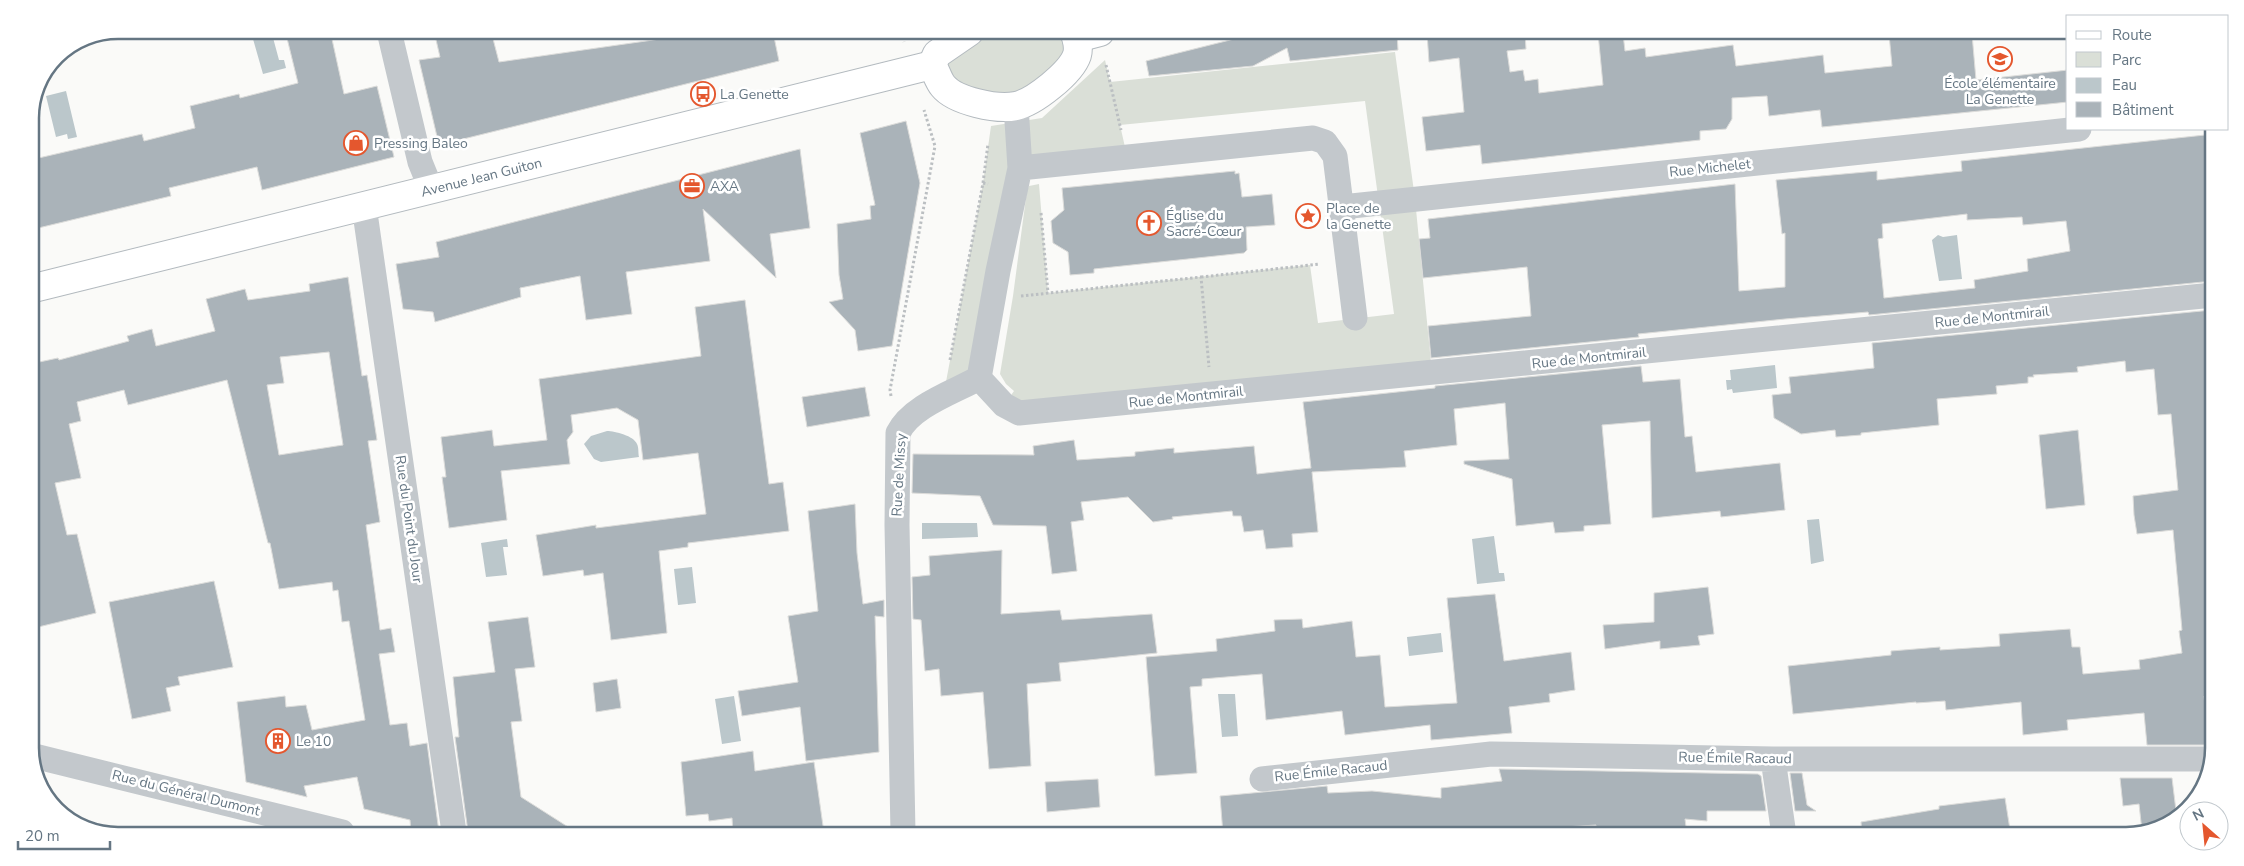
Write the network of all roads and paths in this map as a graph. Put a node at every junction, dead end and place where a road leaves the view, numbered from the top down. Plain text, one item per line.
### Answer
1 (391, 39) edge
2 (959, 39) edge
3 (1082, 39) edge
4 (1105, 60) dead end
5 (922, 67) junction
6 (1016, 106) junction
7 (2070, 130) edge
8 (988, 143) dead end
9 (1126, 156) junction
10 (1020, 168) junction
11 (982, 183) dead end
12 (431, 189) junction
13 (1040, 204) dead end
14 (364, 206) junction
15 (1342, 207) junction
16 (1347, 261) junction
17 (1201, 277) junction
18 (39, 287) edge
19 (1048, 293) junction
20 (1014, 296) dead end
21 (2205, 296) edge
22 (1355, 318) dead end
23 (980, 378) junction
24 (1212, 394) junction
25 (898, 433) junction
26 (39, 757) edge
27 (1773, 759) junction
28 (2205, 759) edge
29 (1262, 779) dead end
30 (322, 827) edge
31 (453, 827) edge
32 (902, 827) edge
33 (1783, 827) edge

1 - 12 street
2 - 5 main road
3 - 6 main road
4 - 9 path
5 - 6 main road
5 - 12 main road, Avenue Jean Guiton
5 - 25 path
6 - 10 street
7 - 15 street, Rue Michelet
8 - 11 path
9 - 10 street
9 - 15 street
10 - 23 street
12 - 14 main road, Avenue Jean Guiton
13 - 19 path
14 - 18 main road, Avenue Jean Guiton
14 - 31 street, Rue du Point du Jour
15 - 16 street
16 - 17 path
16 - 22 street
17 - 19 path
17 - 24 path
19 - 20 path
21 - 24 street, Rue de Montmirail
23 - 24 street, Rue de Montmirail
23 - 25 street, Rue de Missy
25 - 32 street, Rue de Missy
26 - 30 street, Rue du Général Dumont
27 - 28 street, Rue Émile Racaud
27 - 29 street, Rue Émile Racaud
27 - 33 street

